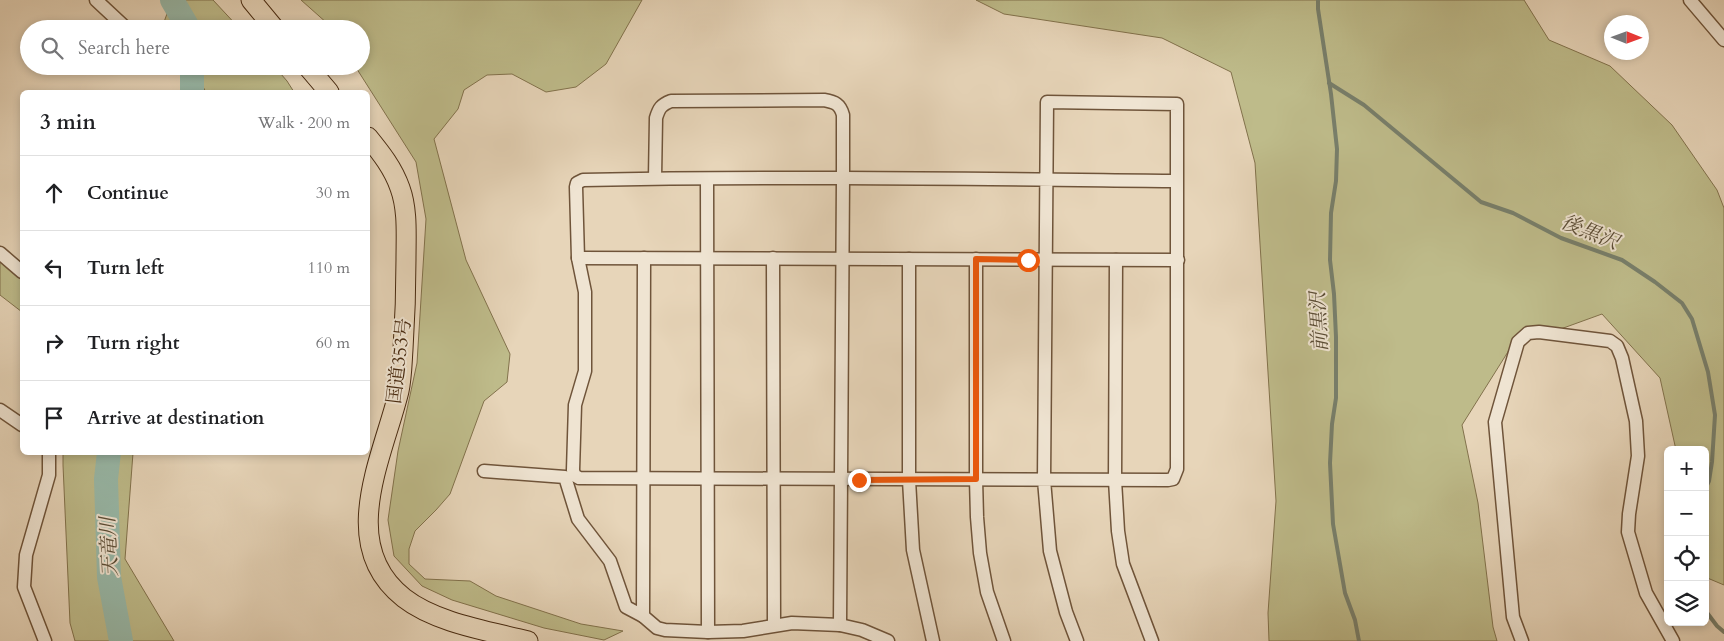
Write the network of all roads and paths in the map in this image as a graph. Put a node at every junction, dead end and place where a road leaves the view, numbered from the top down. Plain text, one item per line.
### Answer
1 (96, 0) edge
2 (251, 0) edge
3 (1690, 0) edge
4 (117, 20) edge
5 (268, 20) edge
6 (1724, 40) edge
7 (315, 75) edge
8 (327, 90) edge
9 (370, 139) edge
10 (655, 178) junction
11 (708, 179) junction
12 (843, 179) junction
13 (1046, 180) junction
14 (1177, 180) junction
15 (0, 253) edge
16 (578, 258) junction
17 (644, 258) junction
18 (707, 258) junction
19 (773, 258) junction
20 (842, 258) junction
21 (909, 259) junction
22 (976, 259) junction
23 (1045, 260) junction
24 (1116, 260) junction
25 (1178, 260) junction
26 (20, 270) edge
27 (1, 408) edge
28 (20, 424) edge
29 (49, 455) edge
30 (484, 471) dead end
31 (644, 479) junction
32 (708, 479) junction
33 (774, 479) junction
34 (976, 479) junction
35 (842, 480) junction
36 (909, 480) junction
37 (1044, 480) junction
38 (1115, 480) junction
39 (643, 616) junction
40 (774, 625) junction
41 (840, 625) junction
42 (708, 632) junction
43 (46, 641) edge
44 (528, 641) edge
45 (888, 641) edge
46 (933, 641) edge
47 (1004, 641) edge
48 (1077, 641) edge
49 (1152, 641) edge
50 (1522, 641) edge
51 (1673, 641) edge

1 - 4 street
2 - 5 highway
3 - 6 street
7 - 8 highway
9 - 44 highway, 国道353号
10 - 11 street
10 - 12 street
10 - 16 street
11 - 12 street
11 - 18 street
12 - 13 street
12 - 20 street
13 - 14 street
13 - 14 street
13 - 23 street
14 - 25 street
15 - 26 street
16 - 17 street
16 - 31 street
17 - 18 street
17 - 31 street
18 - 19 street
18 - 32 street
19 - 20 street
19 - 33 street
20 - 21 street
20 - 35 street
21 - 22 street
21 - 36 street
22 - 23 street
22 - 34 street
23 - 24 street
23 - 37 street
24 - 25 street
24 - 38 street
25 - 38 street
27 - 28 street
29 - 43 street
30 - 39 street
31 - 32 street
31 - 39 street
32 - 33 street
32 - 42 street
33 - 35 street
33 - 40 street
34 - 36 street
34 - 37 street
34 - 47 street
35 - 36 street
35 - 41 street
36 - 46 street
37 - 38 street
37 - 48 street
38 - 49 street
39 - 42 street
40 - 41 street
40 - 42 street
41 - 45 street
50 - 51 street

